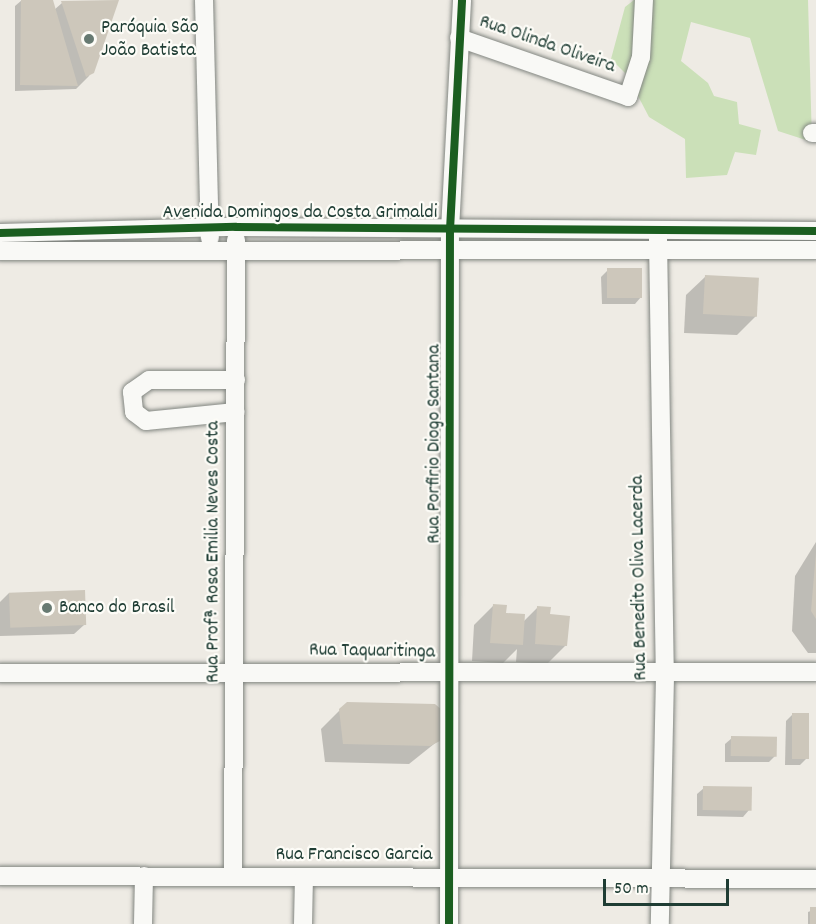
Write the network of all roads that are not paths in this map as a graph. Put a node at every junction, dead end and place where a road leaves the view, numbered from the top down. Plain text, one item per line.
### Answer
1 (204, 0) edge
2 (462, 0) edge
3 (644, 0) edge
4 (459, 38) junction
5 (211, 228) junction
6 (236, 228) junction
7 (450, 230) junction
8 (816, 231) edge
9 (658, 232) junction
10 (0, 233) edge
11 (209, 249) junction
12 (236, 249) junction
13 (658, 250) junction
14 (816, 250) edge
15 (0, 251) edge
16 (450, 251) junction
17 (236, 380) junction
18 (236, 412) junction
19 (237, 672) junction
20 (816, 672) edge
21 (0, 673) edge
22 (451, 675) junction
23 (664, 676) junction
24 (0, 876) edge
25 (144, 876) junction
26 (233, 877) junction
27 (304, 877) junction
28 (450, 877) junction
29 (661, 878) junction
30 (816, 879) edge
31 (143, 924) edge
32 (303, 924) edge
33 (449, 924) edge
34 (660, 924) edge

1 - 5 street
2 - 4 street, Rua Porfirio Diogo Santana
3 - 4 street, Rua Olinda Oliveira
4 - 7 street, Rua Porfirio Diogo Santana
5 - 6 street, Avenida Domingos da Costa Grimaldi
5 - 10 street, Avenida Domingos da Costa Grimaldi
5 - 11 street
6 - 7 street, Avenida Domingos da Costa Grimaldi
6 - 12 street, Rua Profª Rosa Emilia Neves Costa
7 - 9 street, Avenida Domingos da Costa Grimaldi
7 - 16 street, Rua Porfirio Diogo Santana
8 - 9 street, Avenida Domingos da Costa Grimaldi
9 - 13 street, Rua Benedito Oliva Lacerda
11 - 12 street, Avenida Domingos da Costa Grimaldi
11 - 15 street, Avenida Domingos da Costa Grimaldi
12 - 16 street, Avenida Domingos da Costa Grimaldi
12 - 17 street, Rua Profª Rosa Emilia Neves Costa
13 - 14 street, Avenida Domingos da Costa Grimaldi
13 - 16 street, Avenida Domingos da Costa Grimaldi
13 - 23 street, Rua Benedito Oliva Lacerda
16 - 22 street, Rua Porfirio Diogo Santana
17 - 18 street, Rua Profª Rosa Emilia Neves Costa
17 - 18 street
18 - 19 street, Rua Profª Rosa Emilia Neves Costa
19 - 21 street, Rua Taquaritinga
19 - 22 street, Rua Taquaritinga
19 - 26 street, Rua Profª Rosa Emilia Neves Costa
20 - 23 street, Rua Taquaritinga
22 - 23 street, Rua Taquaritinga
22 - 28 street, Rua Porfirio Diogo Santana
23 - 29 street, Rua Benedito Oliva Lacerda
24 - 25 street, Rua Francisco Garcia
25 - 26 street, Rua Francisco Garcia
25 - 31 street
26 - 27 street, Rua Francisco Garcia
27 - 28 street, Rua Francisco Garcia
27 - 32 street
28 - 29 street, Rua Francisco Garcia
28 - 33 street, Rua Porfirio Diogo Santana
29 - 30 street, Rua Francisco Garcia
29 - 34 street, Rua Benedito Oliva Lacerda

